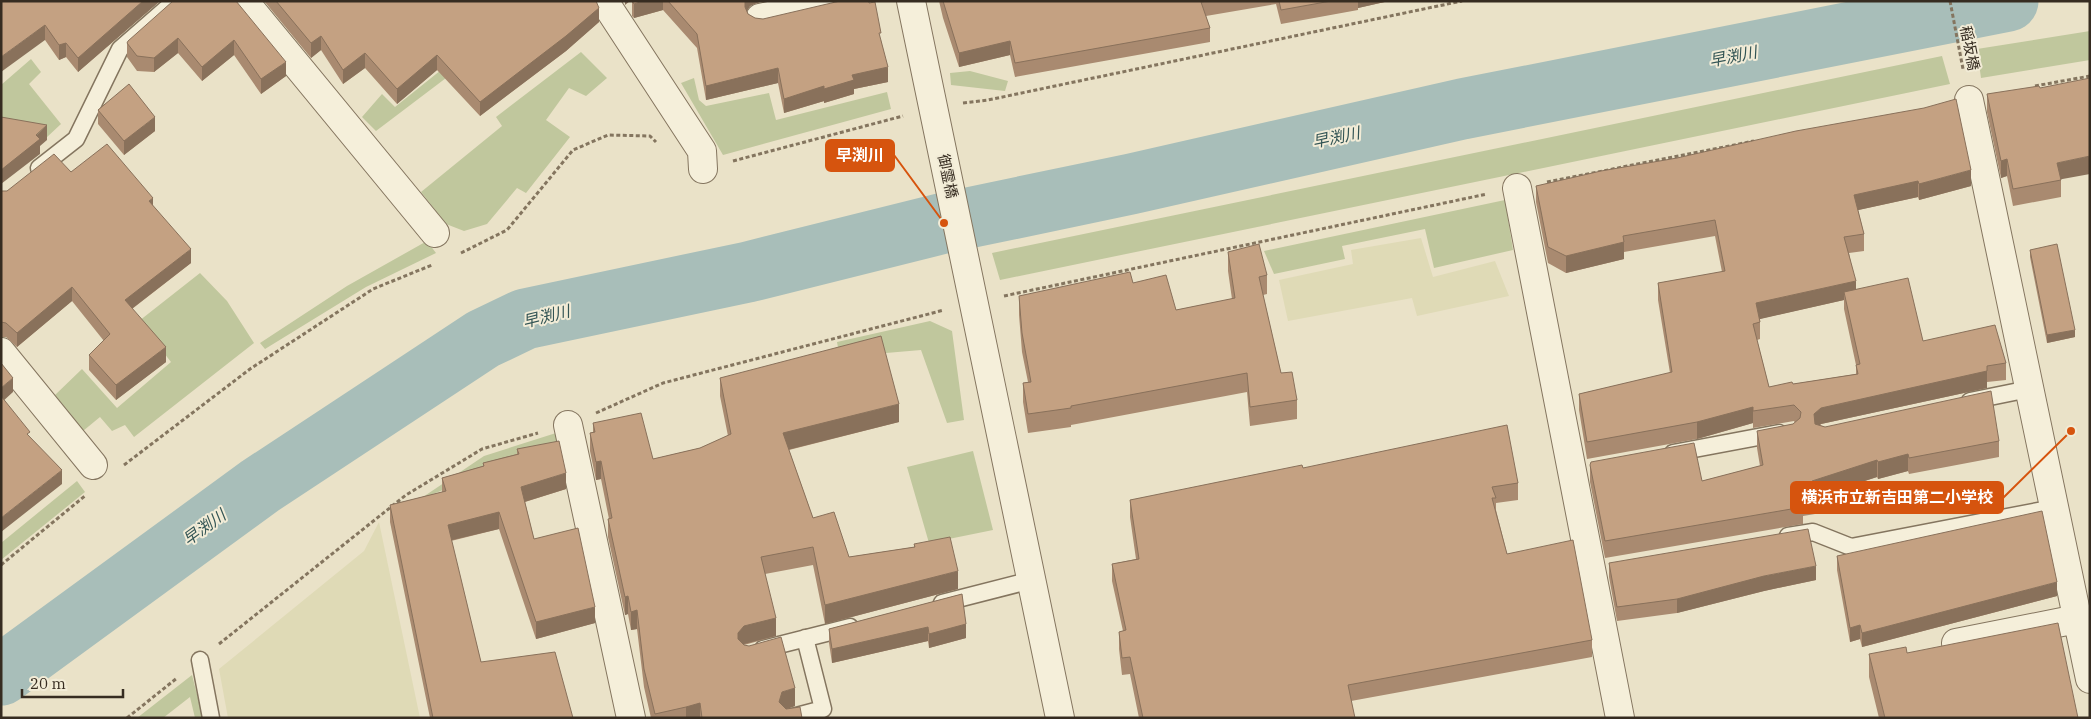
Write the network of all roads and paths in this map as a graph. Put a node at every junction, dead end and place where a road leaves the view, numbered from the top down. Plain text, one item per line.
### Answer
1 (175, 1) edge
2 (244, 1) edge
3 (604, 1) edge
4 (835, 1) edge
5 (911, 1) edge
6 (1462, 1) edge
7 (1950, 1) edge
8 (760, 18) edge
9 (2090, 76) edge
10 (2026, 88) edge
11 (1969, 100) joint
12 (934, 107) junction
13 (1756, 140) edge
14 (663, 149) dead end
15 (703, 169) joint
16 (24, 180) edge
17 (1518, 188) junction
18 (435, 232) dead end
19 (455, 256) dead end
20 (437, 263) dead end
21 (974, 303) junction
22 (1, 352) edge
23 (2029, 388) junction
24 (1954, 405) edge
25 (568, 425) junction
26 (1790, 431) edge
27 (1658, 456) edge
28 (93, 465) dead end
29 (120, 468) dead end
30 (90, 492) dead end
31 (2054, 508) junction
32 (1774, 539) edge
33 (1, 564) edge
34 (1032, 580) junction
35 (928, 607) edge
36 (2077, 618) junction
37 (861, 624) edge
38 (805, 638) junction
39 (1934, 648) edge
40 (747, 654) edge
41 (200, 660) junction
42 (2090, 679) edge
43 (127, 718) edge
44 (211, 718) edge
45 (631, 718) edge
46 (789, 718) edge
47 (1060, 718) edge
48 (1620, 718) edge

1 - 16 lane
2 - 18 street
3 - 15 street
4 - 8 street
5 - 12 street, 御霊橋
6 - 12 path
7 - 11 path, 稲坂橋
9 - 10 path
11 - 23 street
12 - 15 path
12 - 21 street, 御霊橋
13 - 17 path
14 - 19 path
17 - 21 path
17 - 48 street
20 - 29 path
21 - 25 path
21 - 34 street, 御霊橋
22 - 28 street
23 - 24 lane
23 - 31 street
25 - 41 path
25 - 45 street
26 - 27 lane
30 - 33 path
31 - 32 lane
31 - 36 street
34 - 35 lane
34 - 47 street, 御霊橋
36 - 39 street
36 - 42 street
37 - 38 lane
38 - 40 lane
38 - 46 lane
41 - 43 path
41 - 44 lane

